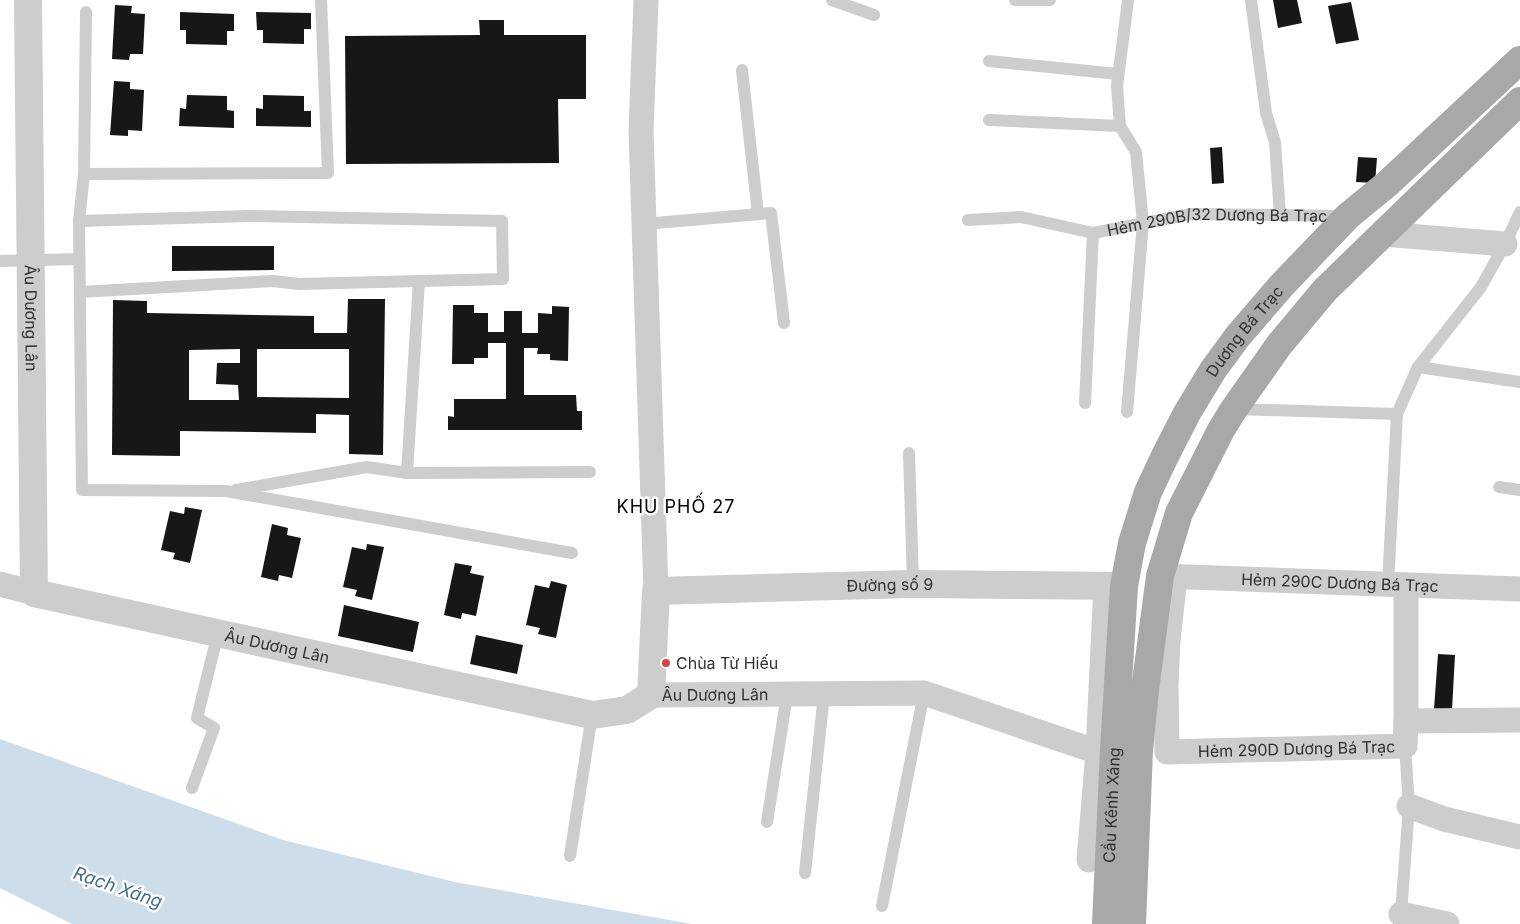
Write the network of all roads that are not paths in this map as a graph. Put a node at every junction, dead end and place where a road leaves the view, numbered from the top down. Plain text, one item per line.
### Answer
1 (28, 0) edge
2 (321, 0) edge
3 (646, 0) edge
4 (832, 0) edge
5 (1015, 0) edge
6 (1050, 0) edge
7 (1128, 0) edge
8 (1251, 0) edge
9 (86, 12) dead end
10 (874, 15) dead end
11 (1520, 60) edge
12 (990, 61) dead end
13 (742, 70) dead end
14 (1118, 74) junction
15 (1520, 101) edge
16 (989, 120) dead end
17 (1120, 126) junction
18 (84, 174) junction
19 (1520, 212) edge
20 (758, 214) junction
21 (1280, 215) junction
22 (1348, 216) junction
23 (968, 220) dead end
24 (79, 221) junction
25 (1143, 223) junction
26 (644, 224) junction
27 (1093, 233) junction
28 (1383, 234) junction
29 (1505, 244) junction
30 (80, 258) junction
31 (31, 260) junction
32 (0, 262) edge
33 (419, 281) junction
34 (80, 292) junction
35 (784, 323) dead end
36 (1418, 368) junction
37 (1520, 382) edge
38 (1085, 403) dead end
39 (1234, 409) junction
40 (1127, 412) dead end
41 (1396, 414) junction
42 (909, 453) dead end
43 (590, 472) dead end
44 (407, 473) junction
45 (1499, 487) dead end
46 (1520, 490) edge
47 (226, 491) junction
48 (572, 553) dead end
49 (1167, 577) junction
50 (0, 584) edge
51 (913, 584) junction
52 (1397, 585) junction
53 (1115, 586) junction
54 (1520, 589) edge
55 (656, 591) junction
56 (34, 594) junction
57 (218, 633) junction
58 (1132, 689) junction
59 (924, 693) junction
60 (824, 694) junction
61 (651, 695) junction
62 (787, 695) junction
63 (592, 715) junction
64 (1520, 720) edge
65 (1406, 721) junction
66 (1406, 746) junction
67 (1098, 752) junction
68 (192, 788) dead end
69 (1409, 806) junction
70 (768, 822) dead end
71 (1520, 837) edge
72 (570, 856) dead end
73 (1089, 860) dead end
74 (805, 872) dead end
75 (882, 906) dead end
76 (1401, 914) joint
77 (1106, 924) edge
78 (1132, 924) edge
79 (1448, 924) edge

1 - 31 street, Âu Dương Lân
2 - 18 lane
3 - 26 street
4 - 10 lane
5 - 6 lane
7 - 14 lane
8 - 21 lane
9 - 18 lane
11 - 22 main road, Dương Bá Trạc
12 - 14 lane
13 - 20 lane
14 - 17 lane
15 - 28 main road
16 - 17 lane
17 - 25 lane
18 - 24 lane
19 - 29 lane
20 - 26 lane
20 - 35 lane
21 - 22 lane, Hẻm 290B/32 Dương Bá Trạc
21 - 25 lane, Hẻm 290B/32 Dương Bá Trạc
22 - 28 main road
22 - 53 main road, Dương Bá Trạc
23 - 27 lane, Hẻm 290B/32 Dương Bá Trạc
24 - 30 lane
24 - 33 lane
25 - 27 lane, Hẻm 290B/32 Dương Bá Trạc
25 - 40 lane
26 - 55 street
27 - 38 lane
28 - 29 street
28 - 39 main road
29 - 36 lane
30 - 31 lane
30 - 34 lane
31 - 32 lane
31 - 56 street, Âu Dương Lân
33 - 34 lane
33 - 44 lane
34 - 47 lane
36 - 37 lane
36 - 41 lane
39 - 41 lane
39 - 49 main road
41 - 52 lane
42 - 51 lane
43 - 44 lane
44 - 47 lane
45 - 46 lane
47 - 48 lane
49 - 52 street, Hẻm 290C Dương Bá Trạc
49 - 58 main road
49 - 66 street, Hẻm 290D Dương Bá Trạc
50 - 56 street
51 - 53 street, Đường số 9
51 - 55 street, Đường số 9
52 - 54 street, Hẻm 290C Dương Bá Trạc
52 - 65 street
53 - 58 main road, Dương Bá Trạc
53 - 67 street
55 - 61 street
56 - 57 street, Âu Dương Lân
57 - 63 street, Âu Dương Lân
57 - 68 lane
58 - 77 main road, Cầu Kênh Xáng
58 - 78 main road, Cầu Kênh Xáng
59 - 60 street, Âu Dương Lân
59 - 67 street, Âu Dương Lân
59 - 75 lane
60 - 62 street, Âu Dương Lân
60 - 74 lane
61 - 62 street, Âu Dương Lân
61 - 63 street, Âu Dương Lân
62 - 70 lane
63 - 72 lane
64 - 65 street, Hẻm 290D Dương Bá Trạc
65 - 66 street, Hẻm 290D Dương Bá Trạc
66 - 69 lane
67 - 73 street
69 - 71 street
69 - 76 lane
76 - 79 street

